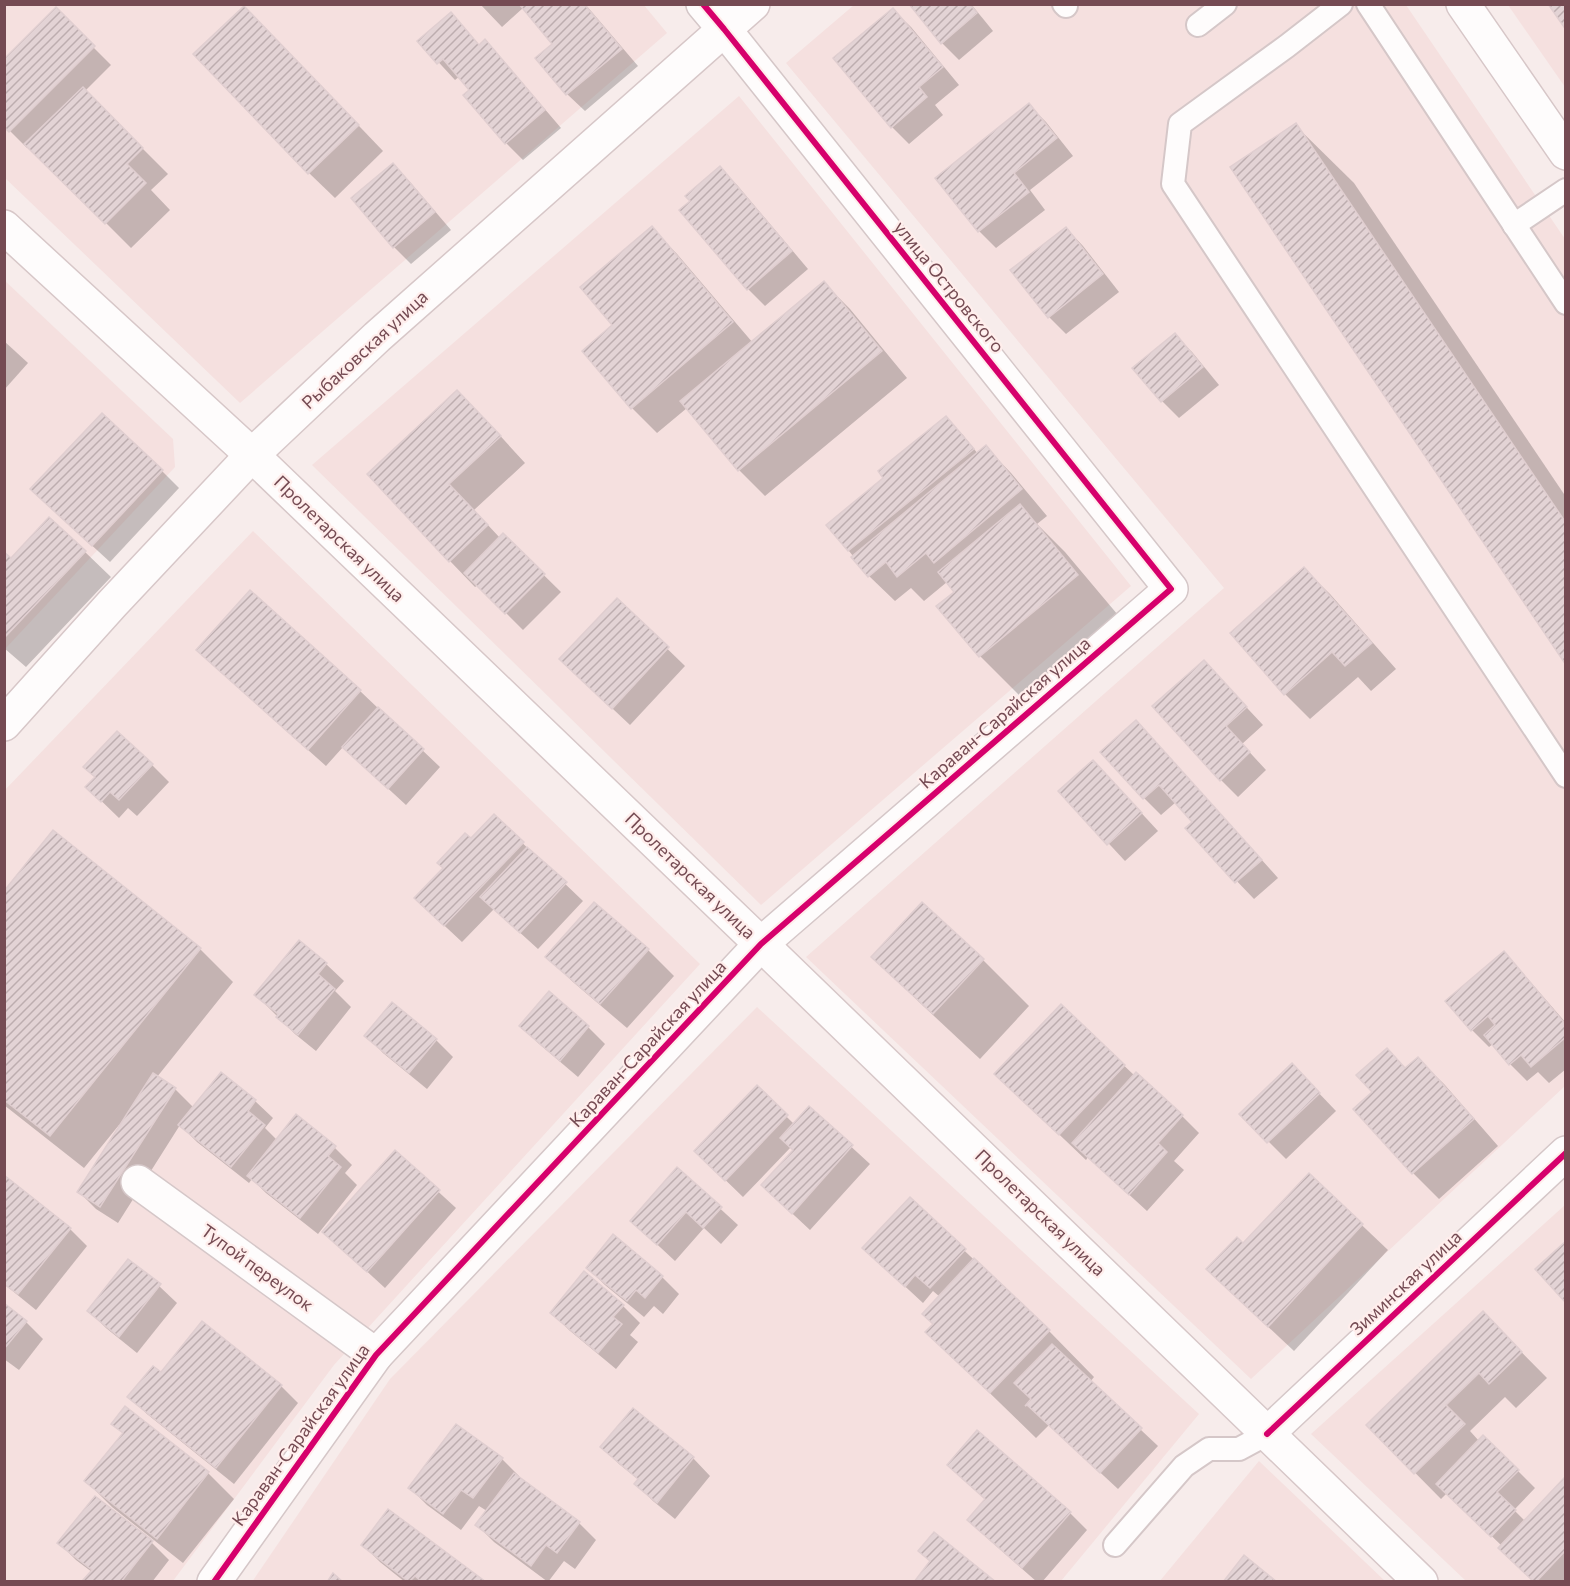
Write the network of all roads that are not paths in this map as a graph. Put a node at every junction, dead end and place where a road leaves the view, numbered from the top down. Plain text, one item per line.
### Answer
1 (703, 4) edge
2 (753, 4) edge
3 (1225, 4) edge
4 (1341, 4) edge
5 (1368, 4) edge
6 (1463, 4) edge
7 (1198, 25) dead end
8 (724, 29) junction
9 (1566, 153) edge
10 (1566, 190) edge
11 (1514, 225) junction
12 (4, 227) edge
13 (1566, 303) edge
14 (252, 455) junction
15 (1171, 589) joint
16 (4, 724) edge
17 (1566, 776) edge
18 (762, 944) junction
19 (1566, 1153) edge
20 (138, 1182) dead end
21 (376, 1355) junction
22 (1267, 1434) junction
23 (1115, 1545) dead end
24 (214, 1581) edge
25 (1421, 1581) edge

1 - 8 main road, улица Островского
2 - 8 main road, Рыбаковская улица
3 - 7 lane
4 - 17 lane
5 - 11 lane
6 - 9 main road
8 - 14 main road, Рыбаковская улица
8 - 15 main road, улица Островского
10 - 11 lane
11 - 13 lane
12 - 14 main road, Пролетарская улица
14 - 16 main road, Рыбаковская улица
14 - 18 main road, Пролетарская улица
15 - 18 main road, Караван-Сарайская улица
18 - 21 main road, Караван-Сарайская улица
18 - 22 main road, Пролетарская улица
19 - 22 main road, Зиминская улица
20 - 21 main road, Тупой переулок
21 - 24 main road, Караван-Сарайская улица
22 - 23 lane
22 - 25 main road, Пролетарская улица

